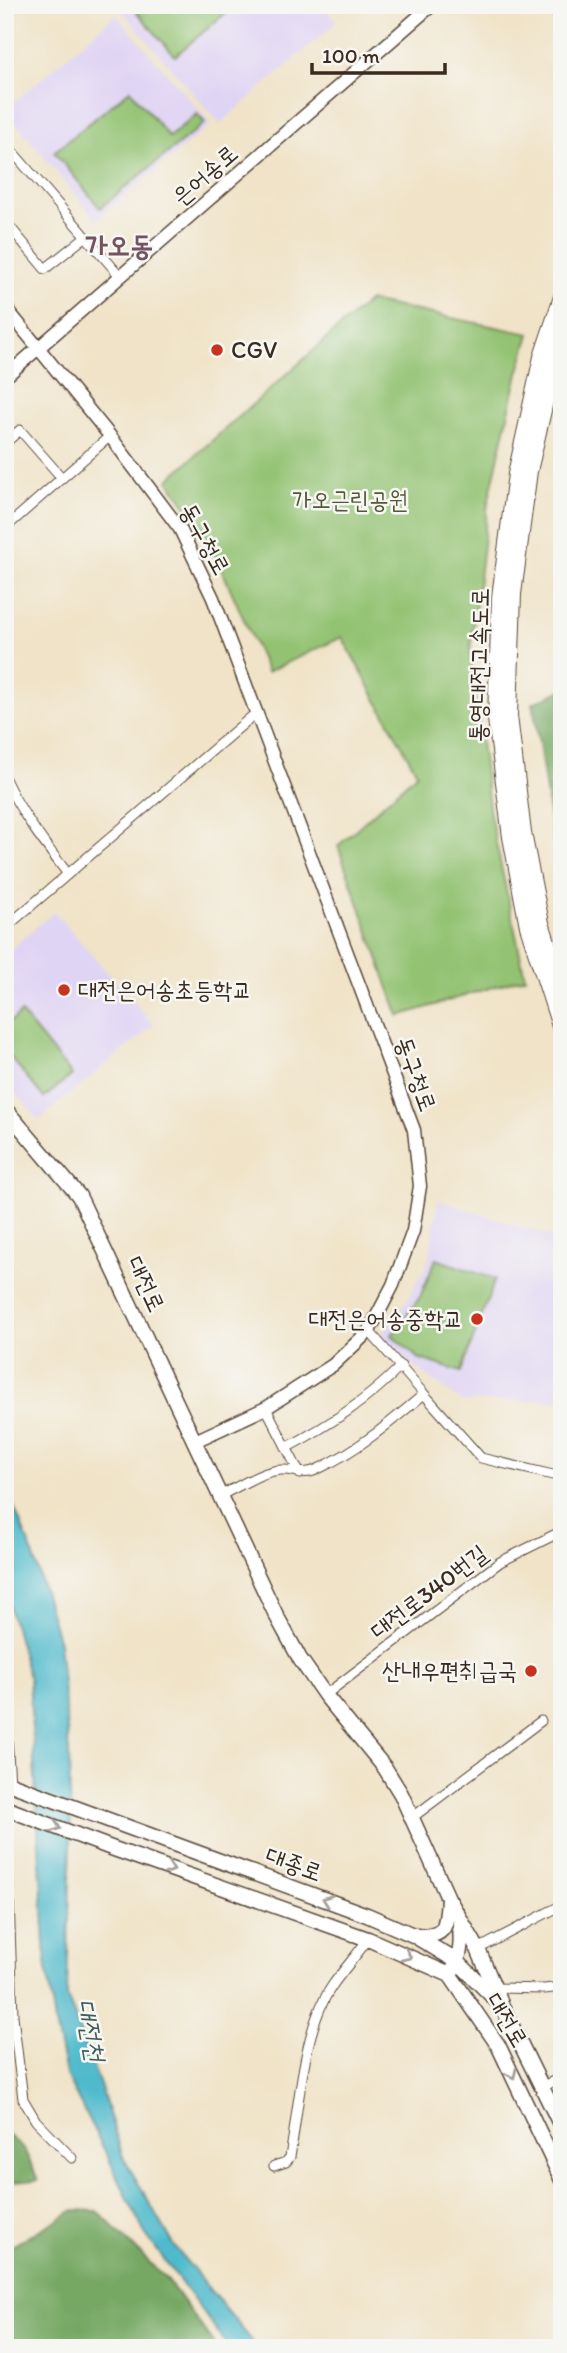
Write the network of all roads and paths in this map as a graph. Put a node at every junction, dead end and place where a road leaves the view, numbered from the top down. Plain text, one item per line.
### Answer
1 (432, 5) edge
2 (550, 5) edge
3 (562, 20) edge
4 (5, 143) edge
5 (5, 221) edge
6 (85, 237) junction
7 (120, 276) junction
8 (562, 297) edge
9 (5, 307) edge
10 (557, 325) edge
11 (39, 348) junction
12 (5, 377) edge
13 (110, 436) junction
14 (5, 443) edge
15 (62, 478) junction
16 (5, 528) edge
17 (256, 713) junction
18 (5, 779) edge
19 (68, 874) junction
20 (5, 928) edge
21 (562, 989) edge
22 (562, 1032) edge
23 (5, 1110) edge
24 (369, 1331) junction
25 (401, 1366) junction
26 (424, 1394) junction
27 (266, 1408) junction
28 (195, 1441) junction
29 (286, 1448) junction
30 (299, 1474) junction
31 (562, 1482) edge
32 (221, 1495) junction
33 (562, 1531) edge
34 (325, 1695) junction
35 (5, 1704) edge
36 (541, 1721) dead end
37 (9, 1784) edge
38 (6, 1808) edge
39 (413, 1817) junction
40 (448, 1898) junction
41 (562, 1905) edge
42 (460, 1919) junction
43 (8, 1932) edge
44 (413, 1934) junction
45 (368, 1939) junction
46 (478, 1949) junction
47 (454, 1969) junction
48 (562, 1987) edge
49 (495, 1988) junction
50 (502, 2006) junction
51 (562, 2077) edge
52 (541, 2087) junction
53 (562, 2128) edge
54 (72, 2158) dead end
55 (274, 2166) dead end
56 (562, 2180) edge

1 - 7 main road, 은어송로
2 - 3 street
4 - 6 street
5 - 6 street
6 - 7 street
7 - 11 main road, 은어송로
8 - 10 highway, 통영대전고속도로
9 - 11 main road, 동구청로
10 - 21 highway, 통영대전고속도로
10 - 22 highway, 통영대전고속도로
11 - 12 main road, 은어송로
11 - 13 main road, 동구청로
13 - 15 street
13 - 17 main road, 동구청로
14 - 15 street
15 - 16 street
17 - 19 street
17 - 24 main road, 동구청로
18 - 19 street
19 - 20 street
23 - 28 main road, 대전로
24 - 25 street
24 - 27 main road, 동구청로
25 - 26 street
25 - 29 street
26 - 30 street
26 - 31 street
27 - 28 main road, 동구청로
27 - 29 street
28 - 32 main road, 대전로
29 - 30 street
30 - 32 street
32 - 34 main road, 대전로
33 - 34 street, 대전로340번길
34 - 39 main road, 대전로
35 - 37 street
36 - 39 street
44 -> 37 main road, 대종로
38 - 43 street
38 -> 45 main road, 대종로
39 - 40 main road, 대전로
40 - 42 main road, 대전로
40 - 44 main road
41 - 46 street
42 - 46 main road, 대전로
42 - 47 main road
43 - 54 street
44 - 47 main road, 대종로
45 -> 47 main road, 대종로
45 - 55 street
46 - 49 main road, 대전로
47 - 50 main road, 대전로
47 -> 56 main road, 대전로
48 - 49 street, 대전로
49 - 50 main road, 대전로
50 - 52 main road, 대전로
51 - 52 street
52 - 53 main road, 대전로

